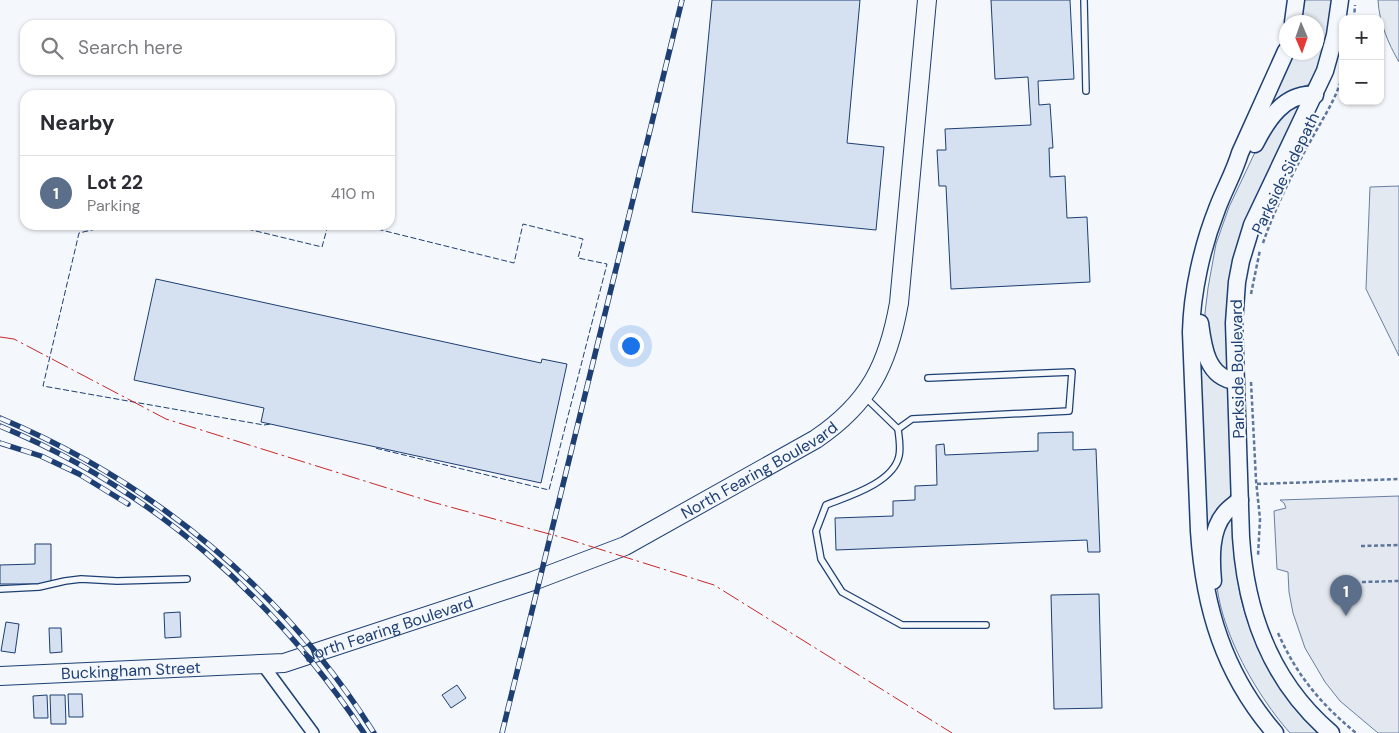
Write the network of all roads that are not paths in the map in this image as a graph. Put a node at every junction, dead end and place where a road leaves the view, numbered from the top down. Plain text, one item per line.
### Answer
1 (927, 0) edge
2 (1084, 0) edge
3 (1296, 0) edge
4 (1340, 0) edge
5 (1294, 15) edge
6 (1282, 60) edge
7 (1086, 91) dead end
8 (1315, 95) junction
9 (1236, 168) junction
10 (1196, 294) junction
11 (928, 378) dead end
12 (1236, 381) junction
13 (864, 396) junction
14 (898, 429) junction
15 (1240, 500) junction
16 (187, 579) dead end
17 (0, 589) edge
18 (986, 625) dead end
19 (1217, 630) junction
20 (264, 665) junction
21 (0, 676) edge
22 (313, 733) edge
23 (1275, 733) edge
24 (1330, 733) edge

1 - 13 main road, North Fearing Boulevard
2 - 7 lane
3 - 5 street
4 - 8 street, Parkside Boulevard
6 - 9 street
8 - 9 street
8 - 12 street, Parkside Boulevard
9 - 10 street
10 - 12 street
10 - 19 street
11 - 14 lane
12 - 15 street, Parkside Boulevard
13 - 14 lane
13 - 20 main road, North Fearing Boulevard
14 - 18 lane
15 - 19 street
15 - 24 street, Parkside Boulevard
16 - 17 lane
19 - 23 street
20 - 21 main road, Buckingham Street
20 - 22 street

